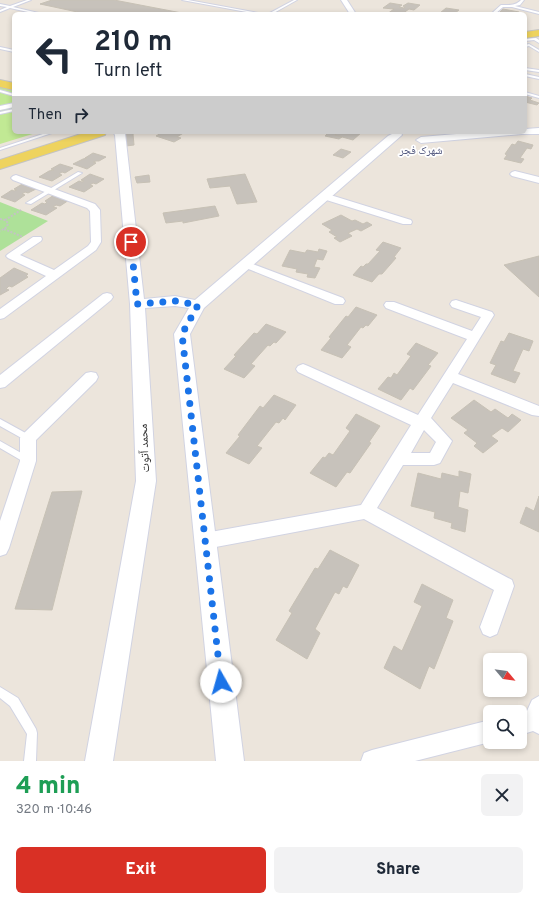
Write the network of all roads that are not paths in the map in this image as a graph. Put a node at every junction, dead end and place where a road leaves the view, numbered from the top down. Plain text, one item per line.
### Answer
1 (30, 0) edge
2 (183, 0) edge
3 (296, 0) edge
4 (344, 0) edge
5 (523, 0) edge
6 (0, 6) edge
7 (512, 6) junction
8 (9, 7) junction
9 (0, 11) edge
10 (31, 12) edge
11 (251, 12) edge
12 (274, 12) edge
13 (352, 12) edge
14 (495, 12) edge
15 (539, 13) edge
16 (539, 29) edge
17 (527, 31) edge
18 (539, 33) edge
19 (527, 35) edge
20 (527, 40) edge
21 (539, 43) edge
22 (527, 46) edge
23 (0, 48) edge
24 (12, 51) edge
25 (533, 52) dead end
26 (539, 52) edge
27 (527, 69) edge
28 (539, 71) edge
29 (527, 75) edge
30 (0, 77) edge
31 (539, 78) edge
32 (12, 80) edge
33 (0, 83) edge
34 (12, 86) edge
35 (0, 91) edge
36 (12, 94) edge
37 (527, 94) edge
38 (539, 97) edge
39 (12, 105) edge
40 (0, 108) edge
41 (12, 110) edge
42 (0, 113) edge
43 (539, 131) edge
44 (527, 132) edge
45 (47, 134) edge
46 (71, 134) edge
47 (94, 134) edge
48 (120, 134) edge
49 (473, 134) edge
50 (498, 134) edge
51 (488, 135) junction
52 (409, 138) edge
53 (0, 149) edge
54 (0, 157) edge
55 (0, 165) edge
56 (80, 173) dead end
57 (515, 174) dead end
58 (16, 178) dead end
59 (539, 180) edge
60 (49, 191) junction
61 (324, 196) junction
62 (29, 203) dead end
63 (407, 222) dead end
64 (37, 238) dead end
65 (245, 264) junction
66 (55, 275) junction
67 (107, 297) dead end
68 (339, 301) dead end
69 (137, 304) junction
70 (456, 304) dead end
71 (198, 305) junction
72 (390, 305) dead end
73 (0, 315) edge
74 (475, 336) junction
75 (303, 369) dead end
76 (450, 376) junction
77 (91, 377) dead end
78 (0, 383) edge
79 (537, 411) dead end
80 (422, 421) junction
81 (0, 422) edge
82 (28, 438) junction
83 (0, 444) edge
84 (398, 459) junction
85 (28, 461) junction
86 (366, 511) junction
87 (205, 540) junction
88 (0, 548) edge
89 (490, 627) dead end
90 (0, 692) edge
91 (483, 733) edge
92 (30, 761) edge
93 (99, 761) edge
94 (230, 761) edge
95 (372, 761) edge

1 - 8 lane
2 - 11 lane
3 - 12 lane
4 - 13 street
5 - 7 lane
6 - 8 lane
7 - 14 lane
7 - 15 lane
8 - 9 lane
8 - 10 lane
16 - 17 main road
18 - 19 main road
20 - 21 lane
21 - 22 lane
22 - 26 lane
23 - 24 lane
25 - 26 lane
27 - 28 lane
29 - 31 lane
30 - 32 main road
33 - 34 main road
35 - 36 lane
37 - 38 lane
39 - 40 street
41 - 42 lane
43 - 44 street
45 - 53 lane
46 - 54 main road
47 - 55 main road
48 - 69 street, محمد آتوت
49 - 51 street
50 - 51 street
51 - 52 street
52 - 61 street
56 - 60 lane
57 - 59 street
58 - 60 street
60 - 62 lane
60 - 66 street
61 - 63 street
61 - 65 street
64 - 66 street
65 - 68 street
65 - 71 street
66 - 73 street
67 - 78 street
69 - 71 street
69 - 93 street, محمد آتوت
70 - 74 street
71 - 87 street
72 - 74 street
74 - 76 street
75 - 80 street
76 - 79 street
76 - 80 street
77 - 82 street
80 - 84 street
80 - 84 street
81 - 82 lane
82 - 85 street
83 - 85 lane
84 - 86 street
85 - 88 street
86 - 87 street
86 - 89 street
87 - 94 street
90 - 92 lane
91 - 95 street

